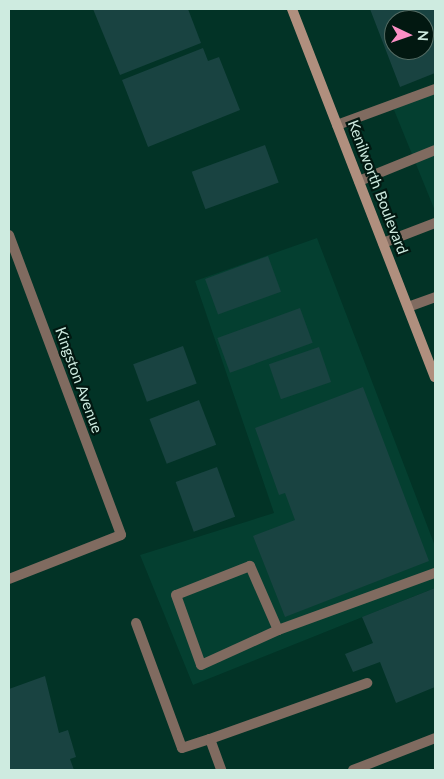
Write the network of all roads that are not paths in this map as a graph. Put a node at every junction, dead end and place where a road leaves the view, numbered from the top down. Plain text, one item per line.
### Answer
1 (292, 9) edge
2 (435, 89) edge
3 (337, 125) junction
4 (435, 150) edge
5 (359, 180) junction
6 (435, 223) edge
7 (9, 235) edge
8 (383, 243) junction
9 (435, 297) edge
10 (408, 306) junction
11 (435, 377) edge
12 (435, 573) edge
13 (9, 579) edge
14 (136, 623) dead end
15 (278, 630) junction
16 (367, 683) dead end
17 (435, 738) edge
18 (210, 739) junction
19 (221, 770) edge
20 (353, 770) edge

1 - 3 main road, Kenilworth Boulevard
2 - 3 street
3 - 5 main road, Kenilworth Boulevard
4 - 5 street
5 - 8 main road, Kenilworth Boulevard
6 - 8 street
7 - 13 street, Kingston Avenue
8 - 10 main road, Kenilworth Boulevard
9 - 10 street
10 - 11 main road, Kenilworth Boulevard
12 - 15 street
14 - 18 street
15 - 15 street
16 - 18 street
17 - 20 street
18 - 19 street

